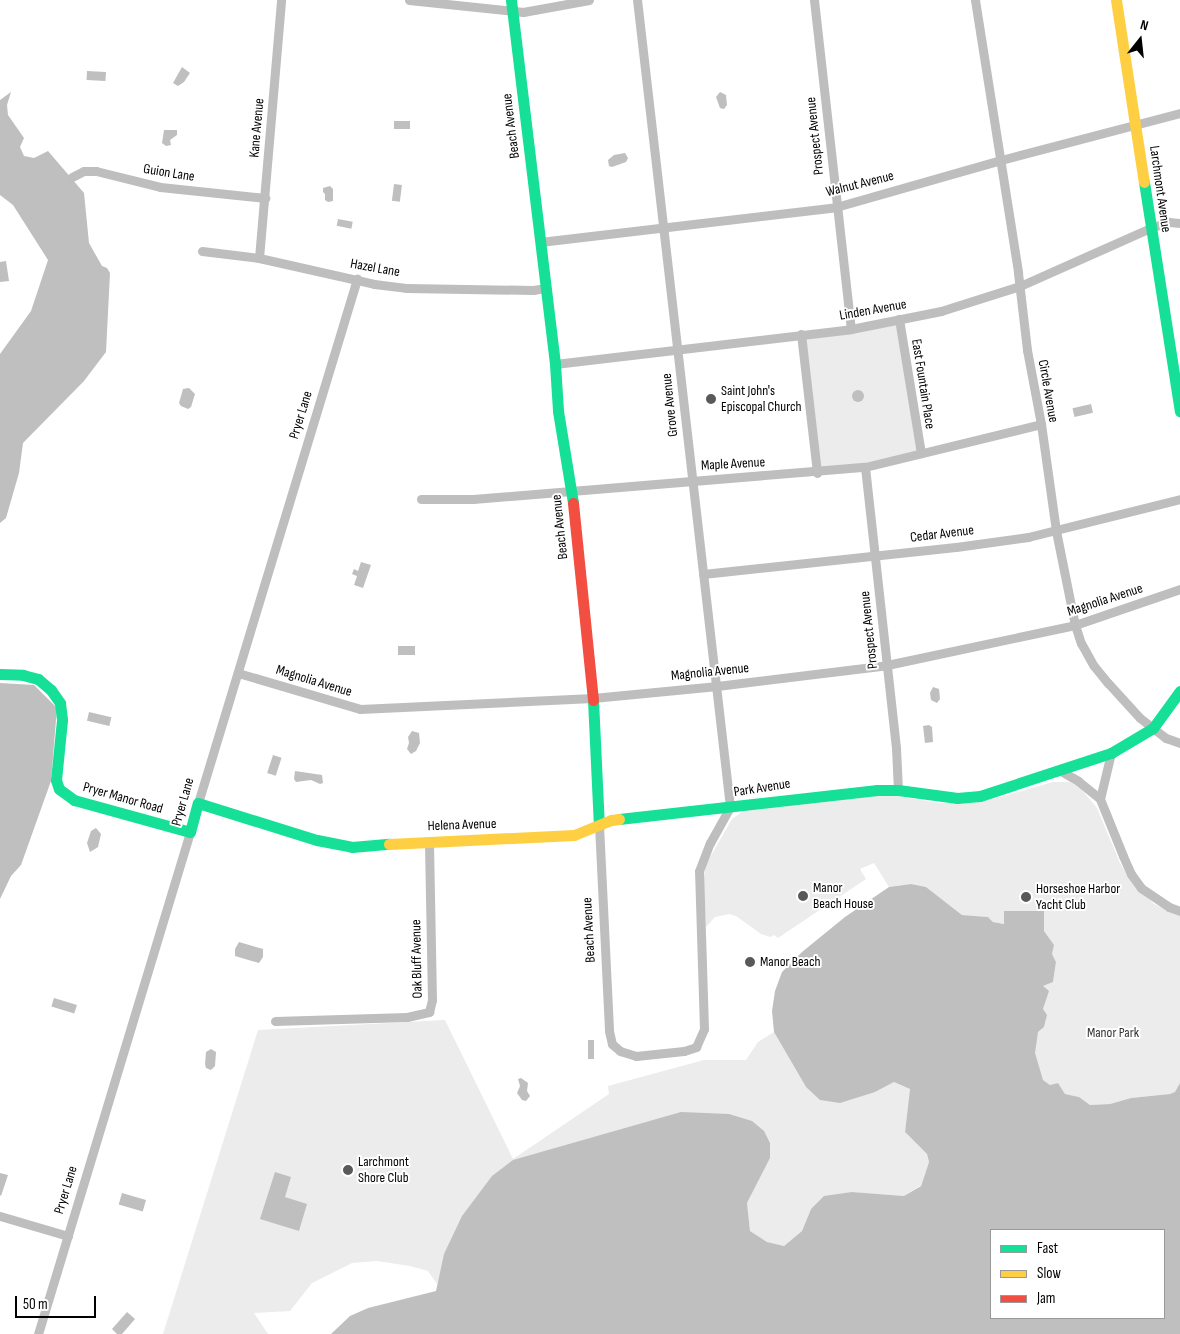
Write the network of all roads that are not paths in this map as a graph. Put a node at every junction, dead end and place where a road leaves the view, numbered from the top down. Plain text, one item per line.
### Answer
1 (281, 0) edge
2 (409, 0) edge
3 (589, 0) edge
4 (637, 0) edge
5 (814, 0) edge
6 (974, 0) edge
7 (1116, 0) edge
8 (512, 5) edge
9 (1180, 113) edge
10 (1135, 124) junction
11 (1000, 160) junction
12 (72, 177) dead end
13 (265, 198) junction
14 (836, 206) junction
15 (1180, 223) edge
16 (664, 228) junction
17 (1150, 228) junction
18 (540, 242) junction
19 (202, 251) dead end
20 (259, 258) junction
21 (357, 279) junction
22 (1020, 286) junction
23 (545, 288) junction
24 (899, 319) junction
25 (851, 328) junction
26 (801, 334) junction
27 (678, 351) junction
28 (555, 364) junction
29 (1180, 411) edge
30 (1041, 424) junction
31 (921, 453) junction
32 (865, 467) junction
33 (817, 473) junction
34 (693, 480) junction
35 (572, 490) junction
36 (421, 499) dead end
37 (1180, 499) edge
38 (1056, 531) junction
39 (875, 556) junction
40 (703, 574) junction
41 (1180, 589) edge
42 (1075, 625) junction
43 (887, 665) junction
44 (238, 673) junction
45 (0, 674) edge
46 (717, 686) junction
47 (1180, 691) edge
48 (592, 698) junction
49 (1153, 728) junction
50 (1180, 743) edge
51 (1111, 753) junction
52 (1061, 771) junction
53 (898, 790) junction
54 (1100, 799) junction
55 (198, 803) junction
56 (730, 807) junction
57 (599, 825) junction
58 (190, 832) junction
59 (429, 841) junction
60 (1180, 911) edge
61 (275, 1021) dead end
62 (620, 1051) joint
63 (0, 1216) edge
64 (68, 1236) junction
65 (38, 1334) edge

1 - 13 street, Kane Avenue
2 - 8 street
3 - 8 street
4 - 16 street, Grove Avenue
5 - 14 street, Prospect Avenue
6 - 11 street, Circle Avenue
7 - 10 street, Larchmont Avenue
8 - 18 street, Beach Avenue
9 - 10 street, Walnut Avenue
10 - 11 street, Walnut Avenue
10 - 17 street, Larchmont Avenue
11 - 14 street, Walnut Avenue
11 - 22 street, Circle Avenue
12 - 13 street, Guion Lane
13 - 20 street, Kane Avenue
14 - 16 street, Walnut Avenue
14 - 25 street, Prospect Avenue
15 - 17 street, Linden Avenue
16 - 18 street, Walnut Avenue
16 - 27 street, Grove Avenue
17 - 22 street, Linden Avenue
17 - 29 street, Larchmont Avenue
18 - 23 street, Beach Avenue
19 - 20 street, Hazel Lane
20 - 21 street, Hazel Lane
21 - 23 street, Hazel Lane
21 - 44 street, Pryer Lane
22 - 24 street, Linden Avenue
22 - 30 street, Circle Avenue
23 - 28 street, Beach Avenue
24 - 25 street, Linden Avenue
24 - 31 street, East Fountain Place
25 - 26 street, Linden Avenue
26 - 27 street, Linden Avenue
26 - 33 street
27 - 28 street, Linden Avenue
27 - 34 street, Grove Avenue
28 - 35 street, Beach Avenue
30 - 31 street, Maple Avenue
30 - 38 street, Circle Avenue
31 - 32 street, Maple Avenue
32 - 33 street, Maple Avenue
32 - 39 street, Prospect Avenue
33 - 34 street, Maple Avenue
34 - 35 street, Maple Avenue
34 - 40 street, Grove Avenue
35 - 36 street, Maple Avenue
35 - 48 street, Beach Avenue
37 - 38 street, Cedar Avenue
38 - 39 street, Cedar Avenue
38 - 42 street, Circle Avenue
39 - 40 street, Cedar Avenue
39 - 43 street, Prospect Avenue
40 - 46 street, Grove Avenue
41 - 42 street, Magnolia Avenue
42 - 43 street, Magnolia Avenue
42 - 49 street, Circle Avenue
43 - 46 street, Magnolia Avenue
43 - 53 street, Prospect Avenue
44 - 48 street, Magnolia Avenue
44 - 55 street, Pryer Lane
45 - 58 street, Pryer Manor Road
46 - 48 street, Magnolia Avenue
46 - 56 street, Grove Avenue
47 - 49 street, Park Avenue
48 - 57 street, Beach Avenue
49 - 50 street, Circle Avenue
49 - 51 street, Park Avenue
51 - 52 street, Park Avenue
51 - 54 street
52 - 53 street, Park Avenue
52 - 54 street
53 - 56 street, Park Avenue
54 - 60 street
55 - 58 street, Pryer Lane
55 - 59 street, Helena Avenue
56 - 57 street, Helena Avenue
56 - 62 street, Park Avenue
57 - 59 street, Helena Avenue
57 - 62 street, Beach Avenue
58 - 64 street, Pryer Lane
59 - 61 street, Oak Bluff Avenue
63 - 64 street
64 - 65 street, Pryer Lane

